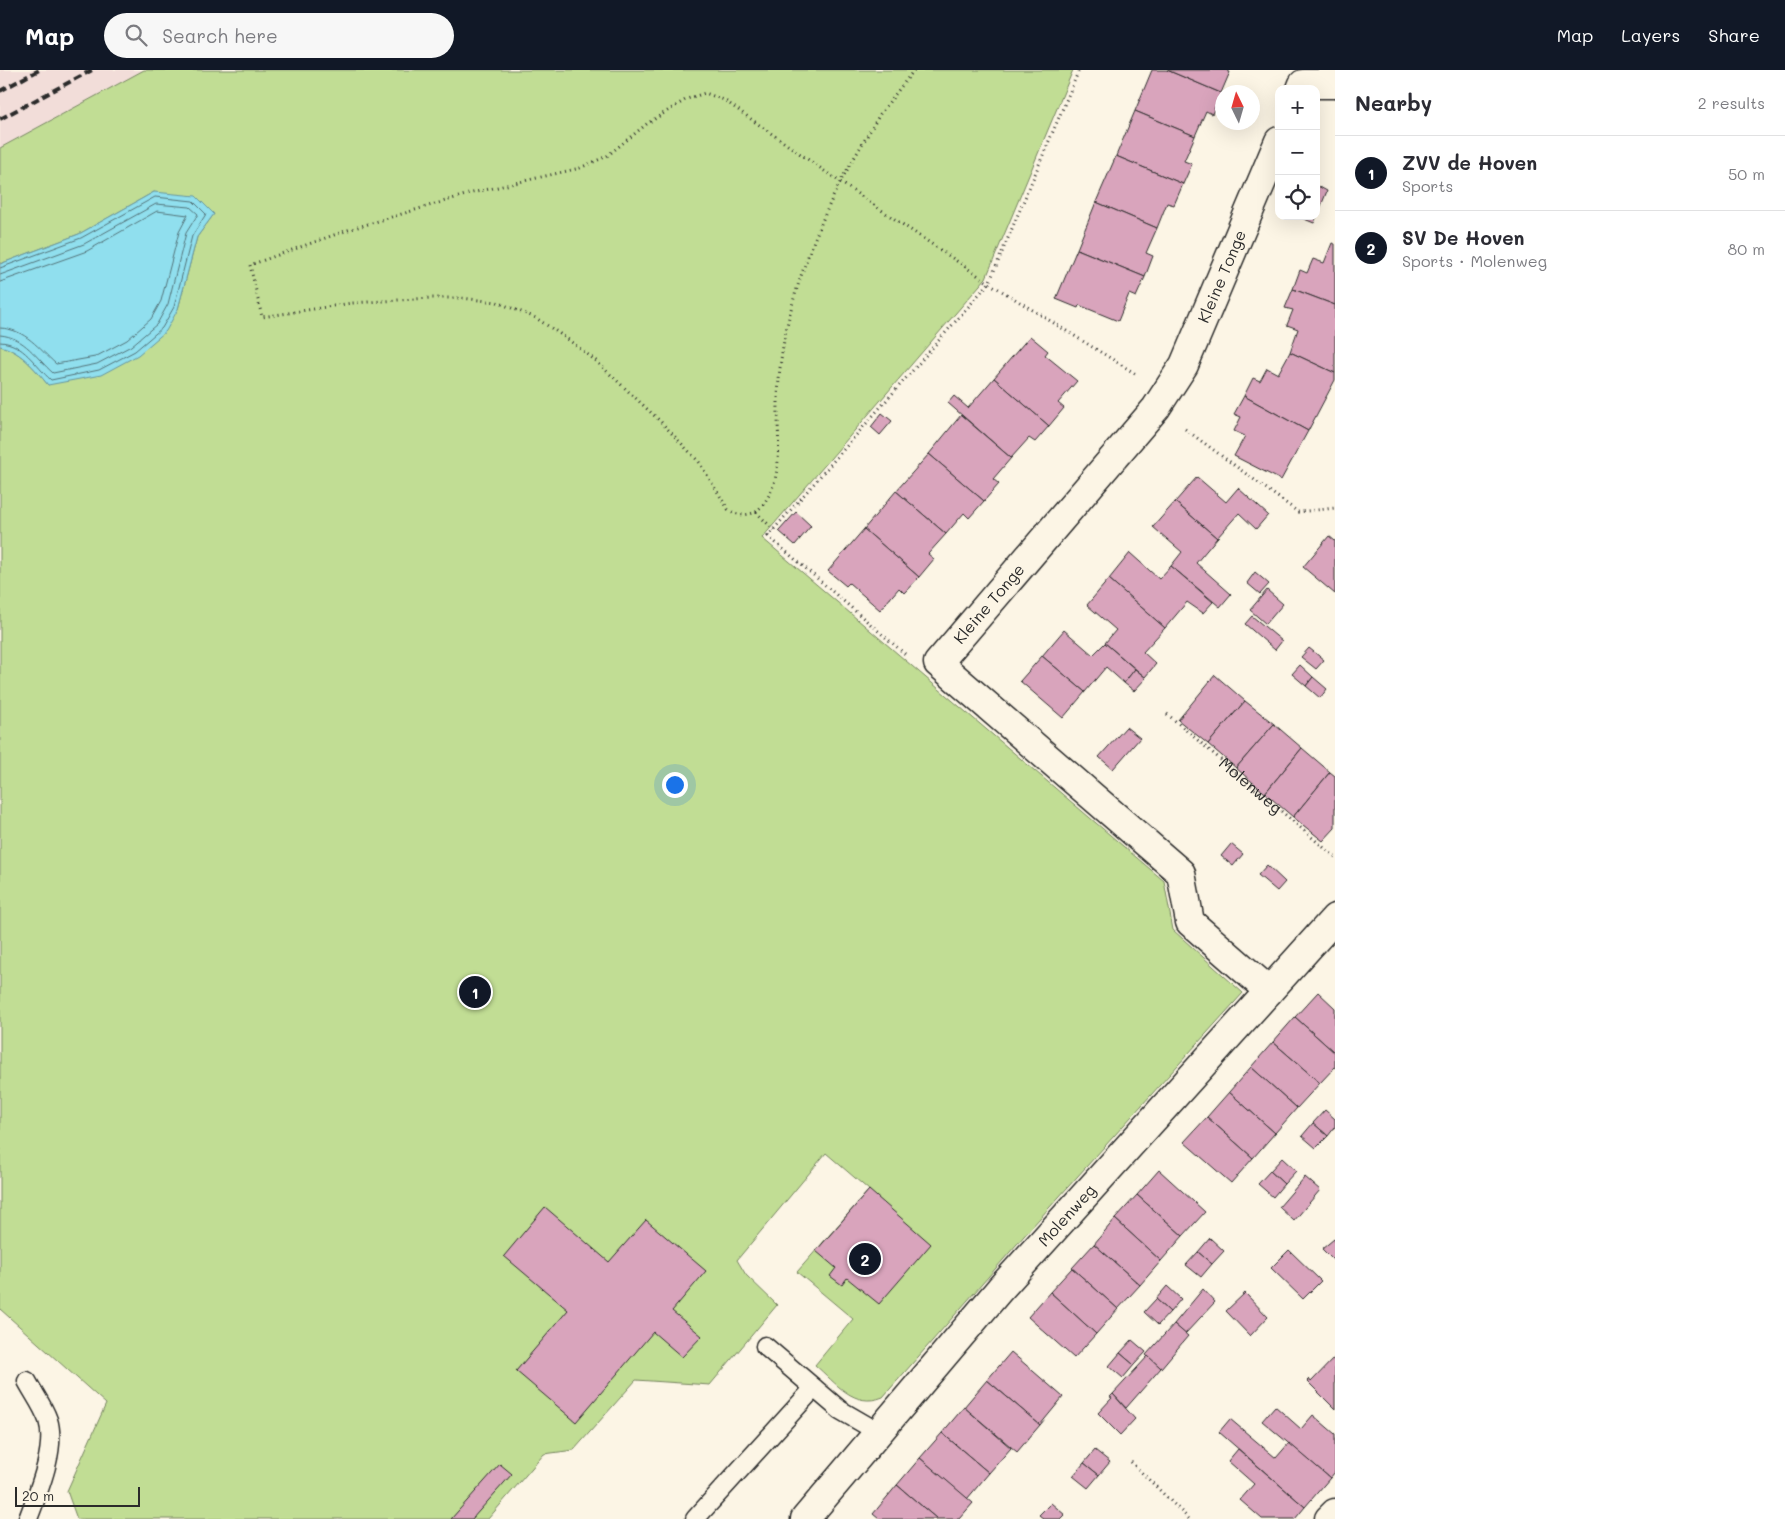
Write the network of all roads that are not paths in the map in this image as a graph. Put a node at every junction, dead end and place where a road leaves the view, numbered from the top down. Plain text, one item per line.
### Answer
1 (1335, 84) edge
2 (1303, 85) edge
3 (1275, 150) edge
4 (1335, 918) edge
5 (1269, 990) junction
6 (765, 1346) dead end
7 (27, 1381) dead end
8 (814, 1388) junction
9 (878, 1432) junction
10 (1335, 1513) edge
11 (28, 1519) edge
12 (695, 1519) edge
13 (806, 1519) edge
14 (1329, 1519) edge

1 - 2 street
3 - 5 street, Kleine Tonge
4 - 5 street, Molenweg
5 - 9 street, Molenweg
6 - 8 lane
7 - 11 lane
8 - 9 lane
8 - 12 lane
9 - 13 street, Molenweg
10 - 14 street

